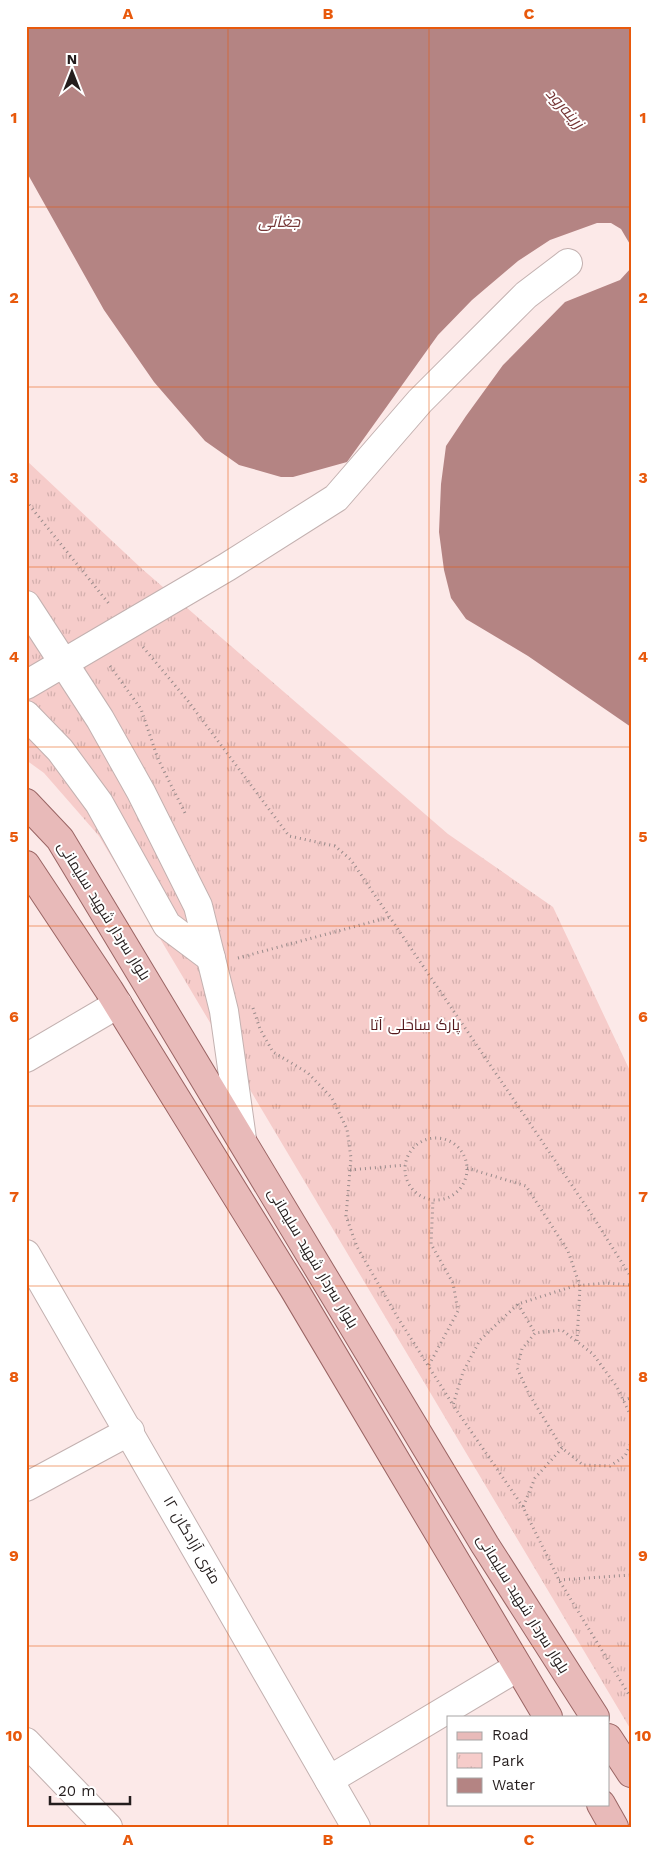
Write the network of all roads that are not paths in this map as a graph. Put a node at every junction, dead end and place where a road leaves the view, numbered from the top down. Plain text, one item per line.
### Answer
1 (568, 263) dead end
2 (26, 605) edge
3 (65, 663) junction
4 (26, 685) edge
5 (26, 715) edge
6 (26, 804) edge
7 (26, 865) edge
8 (223, 953) junction
9 (118, 1004) junction
10 (26, 1058) edge
11 (242, 1139) junction
12 (26, 1254) edge
13 (130, 1431) junction
14 (26, 1487) edge
15 (518, 1667) junction
16 (547, 1716) edge
17 (594, 1716) edge
18 (610, 1741) edge
19 (26, 1742) edge
20 (631, 1773) edge
21 (329, 1780) junction
22 (602, 1806) edge
23 (108, 1827) edge
24 (356, 1827) edge
25 (614, 1827) edge

1 - 3 street
2 - 3 street
3 - 4 street
3 - 8 street
5 - 8 street
6 - 11 main road, بلوار سردار شهید سلیمانی
7 - 9 main road
8 - 11 street
9 - 10 street
9 - 15 main road
11 - 17 main road, بلوار سردار شهید سلیمانی
12 - 13 street, ۱۲ متری آزادگان
13 - 14 street
13 - 21 street, ۱۲ متری آزادگان
15 - 16 main road
15 - 21 street
18 - 20 main road
19 - 23 street
21 - 24 street, ۱۲ متری آزادگان
22 - 25 main road

